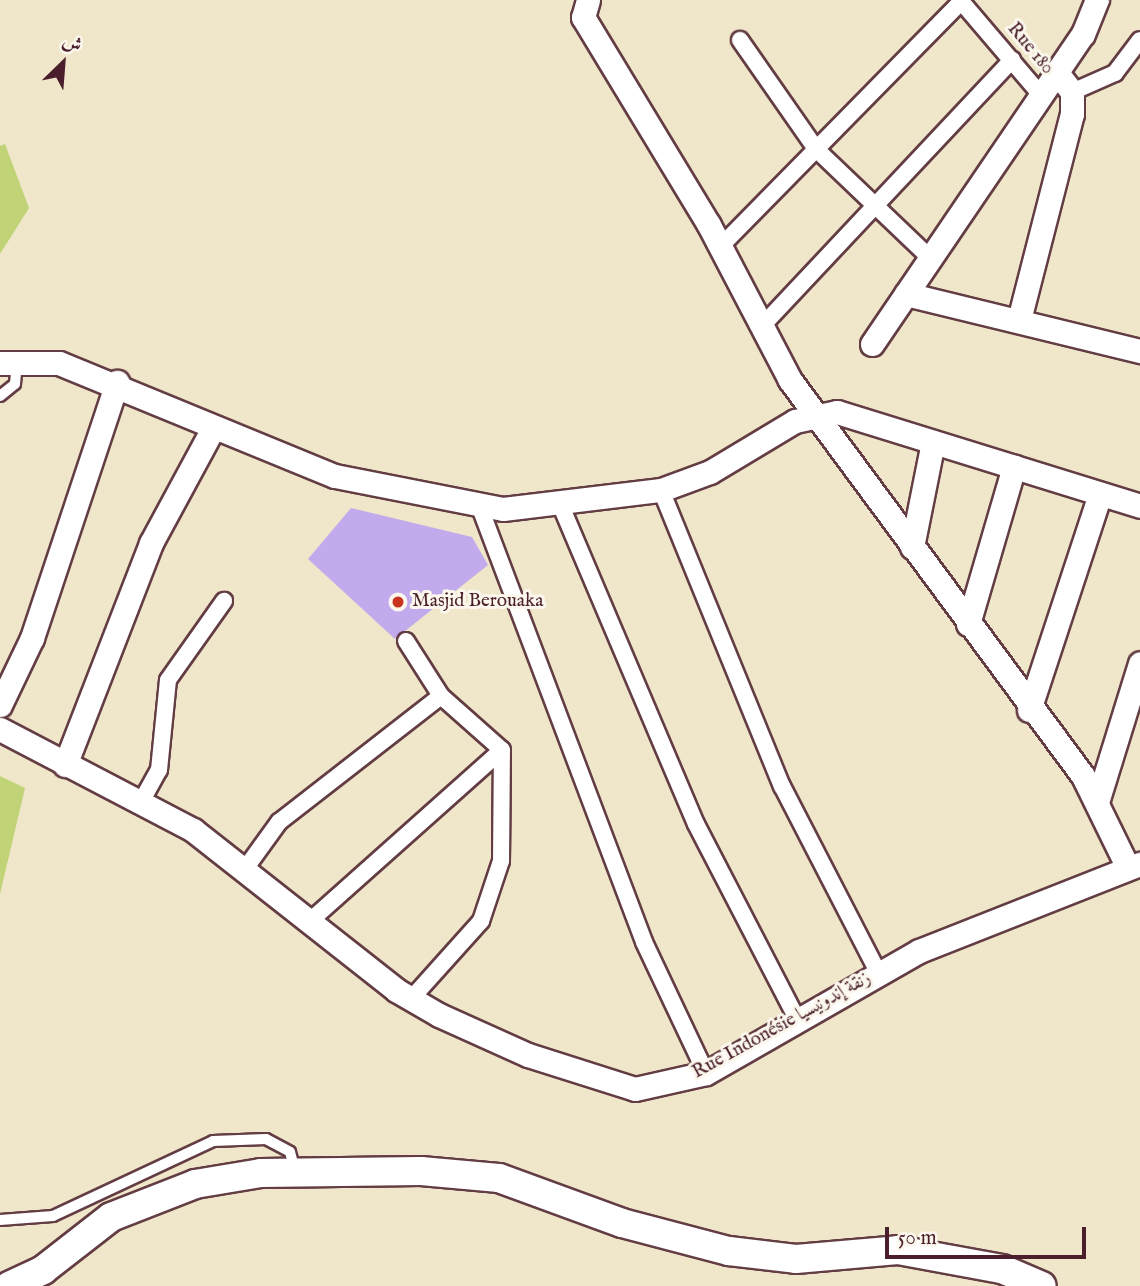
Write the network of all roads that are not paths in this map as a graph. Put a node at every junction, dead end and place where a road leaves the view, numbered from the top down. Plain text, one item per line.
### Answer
1 (1097, 0) edge
2 (961, 1) edge
3 (580, 6) edge
4 (740, 40) dead end
5 (1140, 40) edge
6 (1012, 60) junction
7 (1058, 74) junction
8 (1072, 92) junction
9 (1040, 94) junction
10 (816, 149) junction
11 (878, 203) junction
12 (720, 247) junction
13 (929, 257) junction
14 (906, 294) junction
15 (1019, 320) junction
16 (762, 325) junction
17 (872, 344) dead end
18 (1140, 351) edge
19 (8, 362) edge
20 (117, 383) junction
21 (0, 396) edge
22 (819, 416) junction
23 (212, 430) junction
24 (933, 442) junction
25 (1014, 467) junction
26 (661, 490) junction
27 (1101, 494) junction
28 (479, 505) junction
29 (561, 506) junction
30 (1140, 506) edge
31 (912, 547) junction
32 (224, 601) dead end
33 (968, 624) junction
34 (406, 641) dead end
35 (1140, 663) edge
36 (441, 696) junction
37 (0, 705) edge
38 (1029, 710) junction
39 (0, 729) edge
40 (502, 750) junction
41 (65, 765) junction
42 (1098, 799) junction
43 (141, 802) junction
44 (1134, 866) edge
45 (245, 869) junction
46 (310, 921) junction
47 (878, 972) junction
48 (411, 999) junction
49 (796, 1017) junction
50 (706, 1073) junction
51 (296, 1172) junction
52 (0, 1220) edge
53 (9, 1286) edge
54 (1042, 1286) edge

1 - 7 street
2 - 6 street, Rue 180
2 - 10 street
3 - 12 street
4 - 10 street
5 - 8 street
6 - 9 street, Rue 180
6 - 11 street
7 - 8 street
7 - 9 street
8 - 15 street
9 - 13 street
10 - 11 street
10 - 12 street
11 - 13 street
11 - 16 street
12 - 16 street
13 - 14 street
14 - 15 street
14 - 17 street
15 - 18 street
16 - 22 street
19 - 20 street
19 - 21 lane
20 - 23 street
20 - 37 street
22 - 24 street
22 - 26 street
22 - 31 street
23 - 28 street
23 - 41 street
24 - 25 street
24 - 31 street
25 - 27 street
25 - 33 street
26 - 29 street
26 - 47 street
27 - 30 street
27 - 38 street
28 - 29 street
28 - 50 street
29 - 49 street
31 - 33 street
32 - 43 street
33 - 38 street
34 - 36 street
35 - 42 street
36 - 40 street
36 - 45 street
38 - 42 street
39 - 41 street, Rue Indonésie زنقة إندونيسيا
40 - 46 street
40 - 48 street
41 - 43 street, Rue Indonésie زنقة إندونيسيا
42 - 44 street
43 - 45 street, Rue Indonésie زنقة إندونيسيا
44 - 47 street, Rue Indonésie زنقة إندونيسيا
45 - 46 street, Rue Indonésie زنقة إندونيسيا
46 - 48 street, Rue Indonésie زنقة إندونيسيا
47 - 49 street, Rue Indonésie زنقة إندونيسيا
48 - 50 street, Rue Indonésie زنقة إندونيسيا
49 - 50 street, Rue Indonésie زنقة إندونيسيا
51 - 52 lane
51 - 53 street
51 - 54 street

